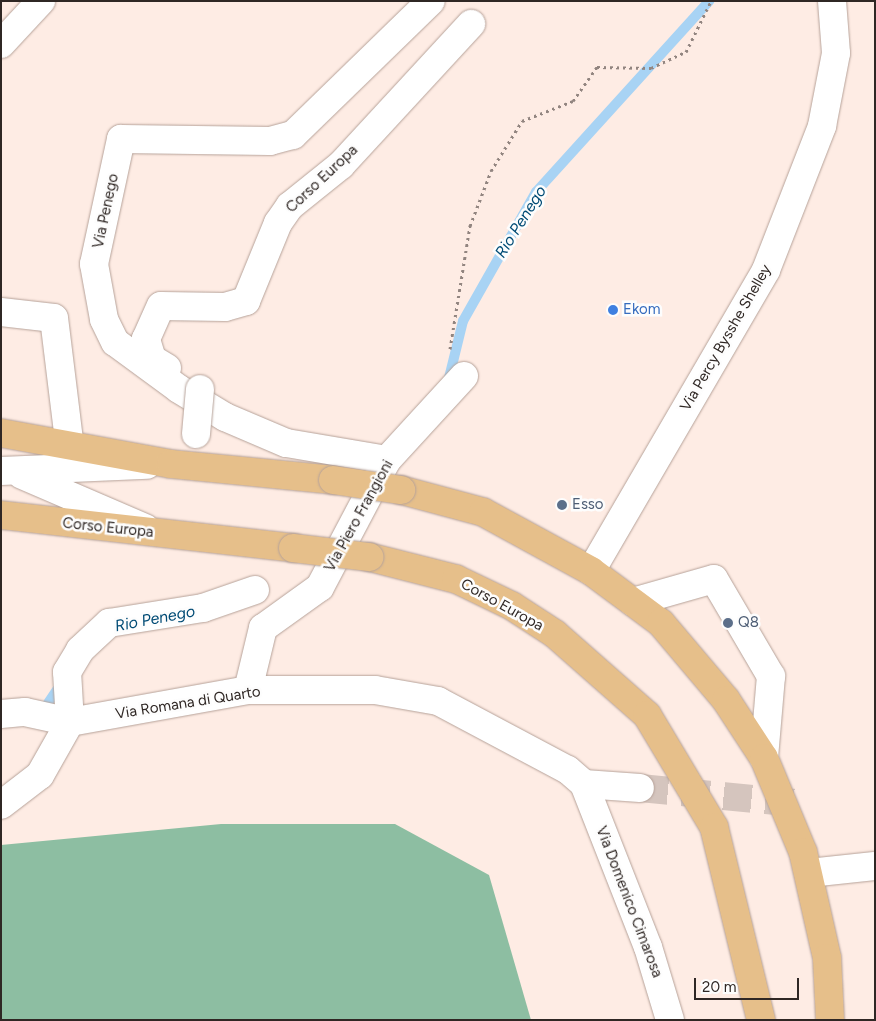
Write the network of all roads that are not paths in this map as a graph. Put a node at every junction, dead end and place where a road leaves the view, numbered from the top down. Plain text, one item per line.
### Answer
1 (41, 1) edge
2 (431, 1) edge
3 (832, 1) edge
4 (471, 24) dead end
5 (1, 44) edge
6 (1, 312) edge
7 (464, 376) road end
8 (1, 433) edge
9 (70, 448) junction
10 (387, 460) junction
11 (183, 464) junction
12 (8, 472) edge
13 (1, 516) edge
14 (158, 534) junction
15 (591, 571) junction
16 (255, 590) dead end
17 (633, 602) junction
18 (248, 690) junction
19 (1, 714) edge
20 (70, 722) junction
21 (764, 758) junction
22 (584, 784) junction
23 (640, 788) tunnel mouth
24 (1, 805) edge
25 (862, 866) edge
26 (809, 872) junction
27 (670, 1020) edge
28 (761, 1020) edge
29 (830, 1020) edge

1 - 5 street
2 - 10 street, Via Penego
3 - 15 street, Via Percy Bysshe Shelley
4 - 11 street, Corso Europa, bridge
6 - 9 street
7 - 10 street, Via Piero Frangioni
8 - 9 main road
9 - 11 main road
10 - 18 street, Via Piero Frangioni
11 - 12 street
11 - 15 main road, bridge
12 - 14 street
13 - 14 main road, Corso Europa
14 - 28 main road, Corso Europa, bridge
15 - 17 main road
16 - 20 street
17 - 21 main road
17 - 21 street
18 - 20 street, Via Romana di Quarto
18 - 22 street, Via Romana di Quarto
19 - 20 street, Via Romana di Quarto
20 - 24 street
21 - 26 main road
22 - 23 street
22 - 27 street, Via Domenico Cimarosa
25 - 26 street
26 - 29 main road

